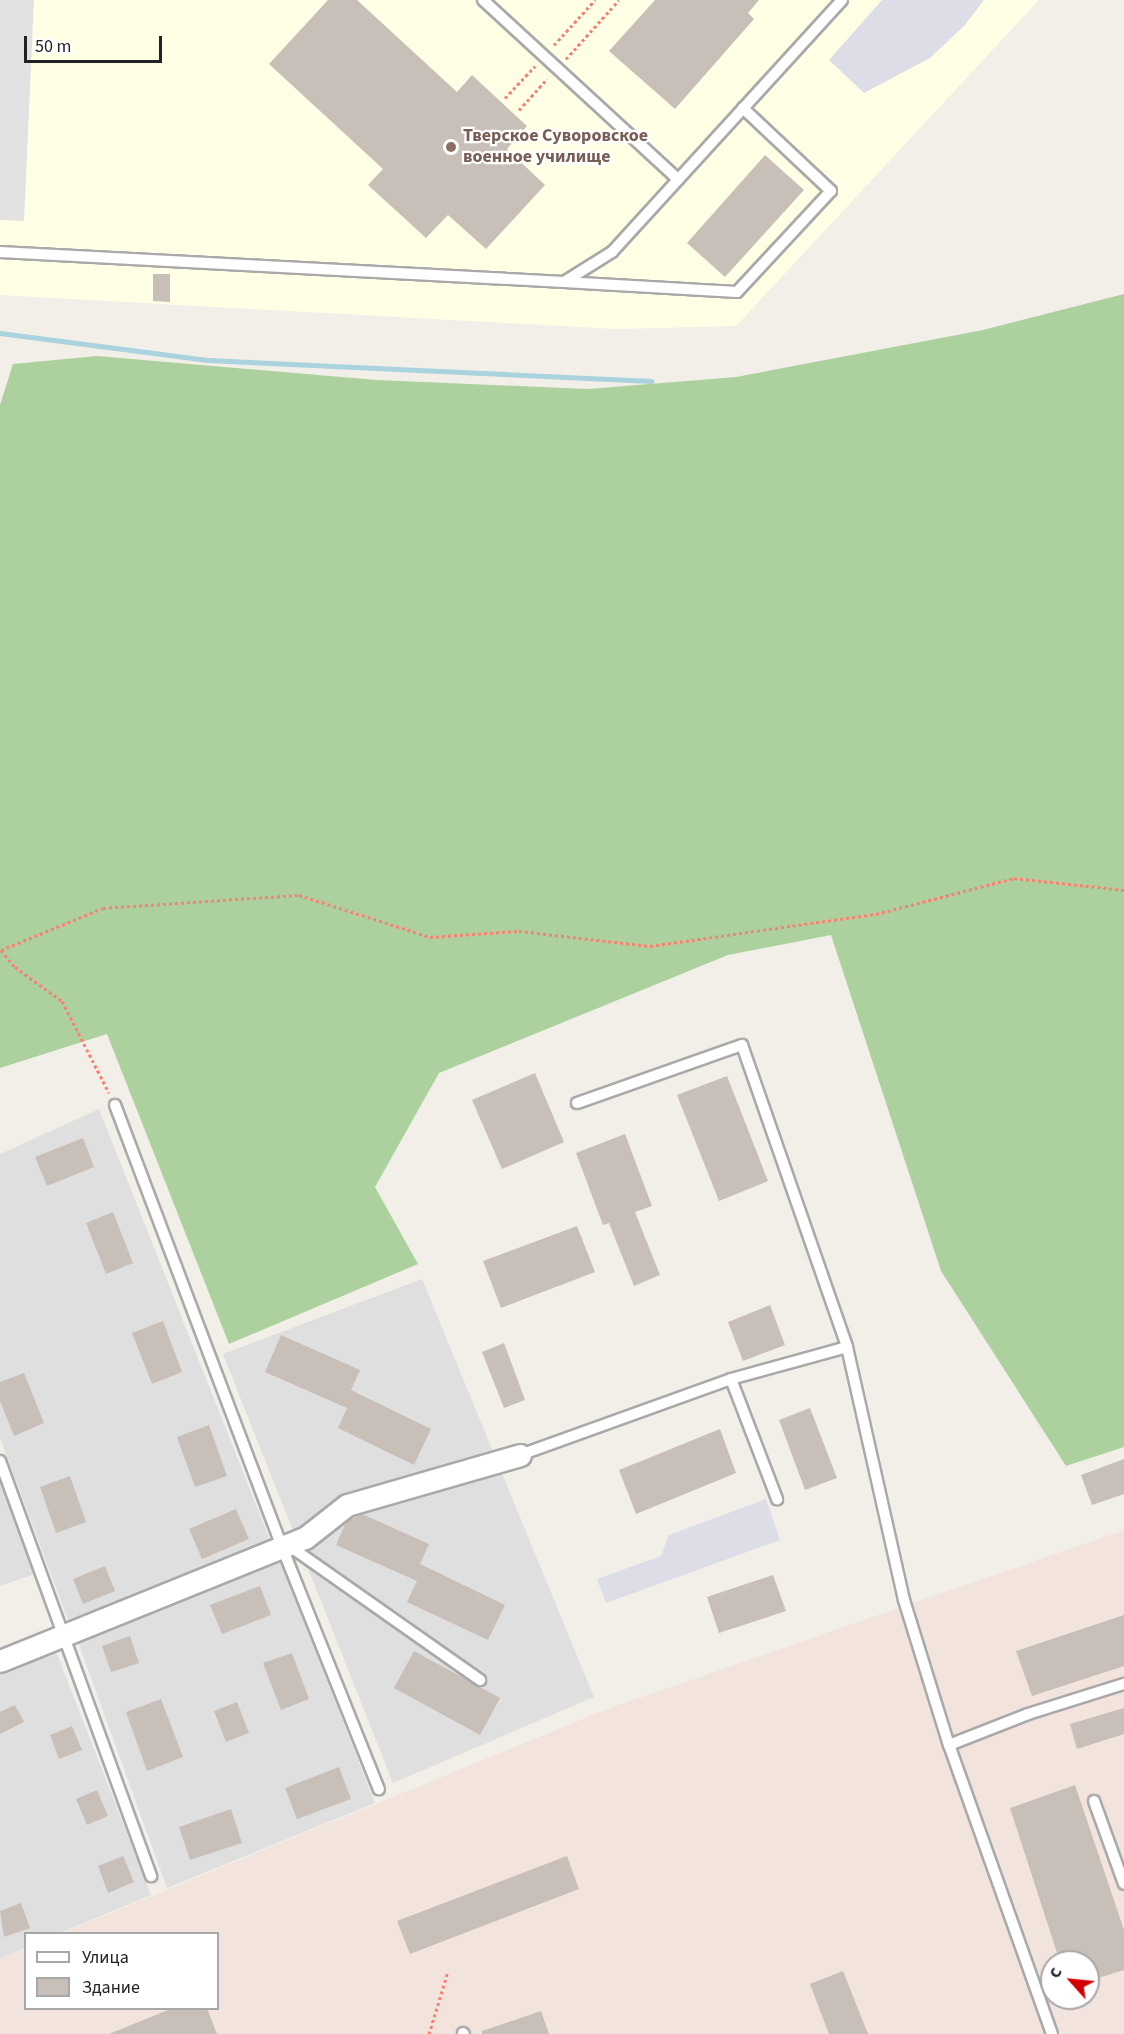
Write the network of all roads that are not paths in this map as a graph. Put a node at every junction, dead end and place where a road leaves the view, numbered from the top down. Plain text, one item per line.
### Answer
1 (483, 0) edge
2 (842, 0) edge
3 (743, 108) junction
4 (678, 179) junction
5 (0, 252) edge
6 (564, 282) junction
7 (577, 1103) dead end
8 (115, 1105) road end
9 (847, 1347) junction
10 (731, 1378) junction
11 (520, 1455) joint
12 (0, 1461) edge
13 (777, 1499) dead end
14 (285, 1546) junction
15 (66, 1636) junction
16 (0, 1661) edge
17 (480, 1680) dead end
18 (1124, 1684) edge
19 (949, 1746) junction
20 (379, 1789) dead end
21 (1094, 1801) dead end
22 (151, 1876) dead end
23 (1124, 1884) edge
24 (1052, 2034) edge

1 - 4 lane
2 - 3 lane
3 - 4 lane
3 - 6 lane
4 - 6 lane
5 - 6 lane
7 - 9 lane
8 - 14 lane
9 - 10 lane
9 - 19 lane
10 - 11 lane
10 - 13 lane
11 - 14 street
12 - 15 lane
14 - 15 street
14 - 17 lane
14 - 20 lane
15 - 16 street
15 - 22 lane
18 - 19 lane
19 - 24 lane
21 - 23 lane

